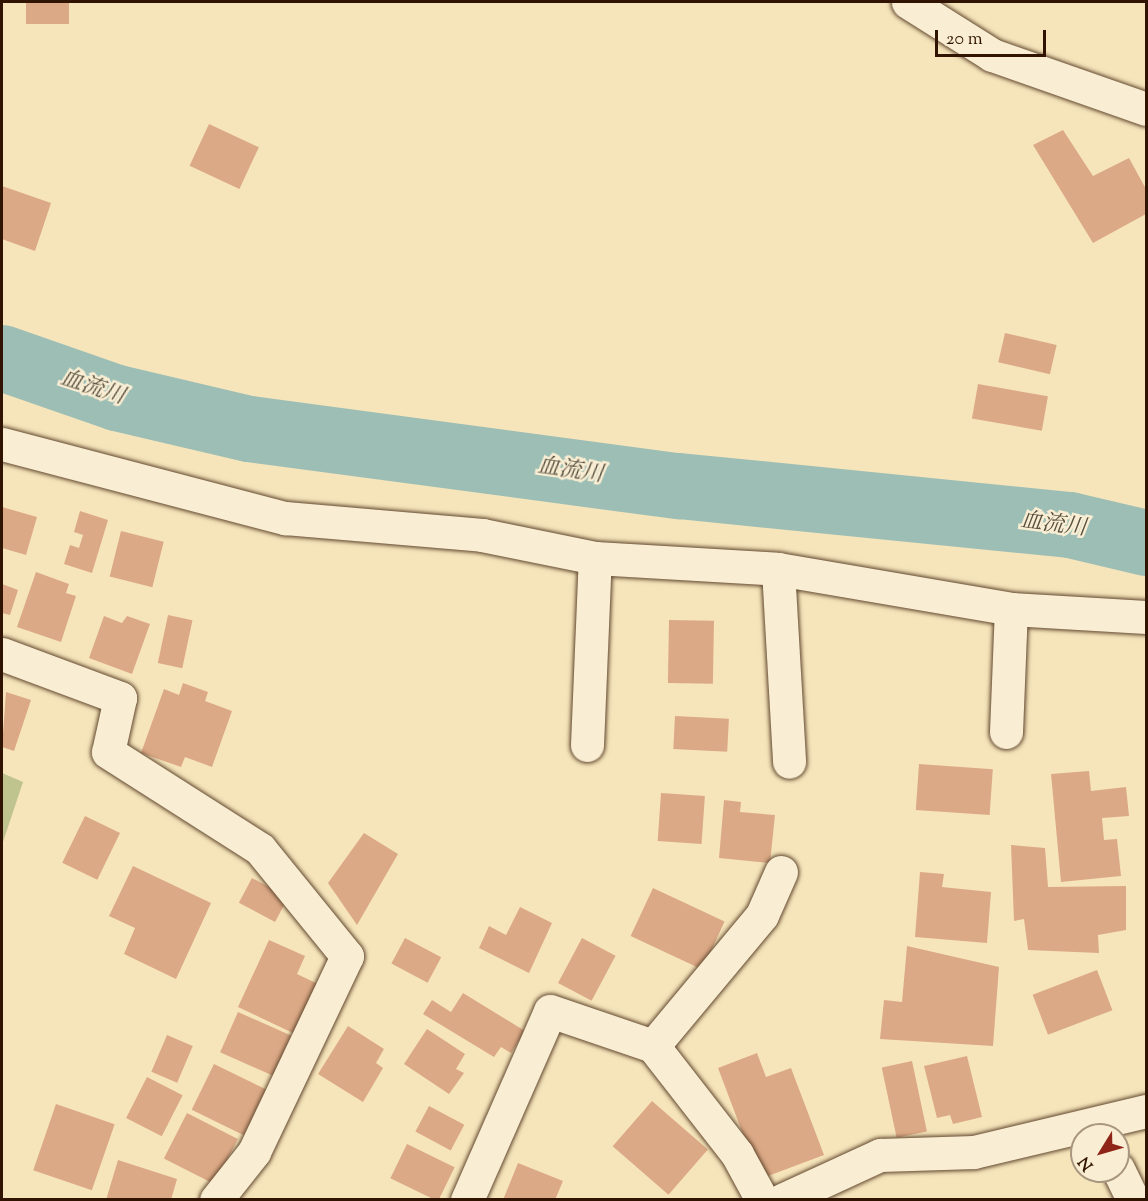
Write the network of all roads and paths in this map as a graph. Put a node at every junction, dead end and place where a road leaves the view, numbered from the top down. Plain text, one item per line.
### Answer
1 (908, 2) edge
2 (1146, 109) edge
3 (2, 444) edge
4 (595, 558) junction
5 (778, 569) junction
6 (1011, 609) junction
7 (1146, 617) edge
8 (2, 654) edge
9 (1006, 732) dead end
10 (587, 746) dead end
11 (789, 762) dead end
12 (781, 872) dead end
13 (653, 1046) junction
14 (1146, 1111) edge
15 (1111, 1123) edge
16 (1070, 1133) edge
17 (1125, 1183) edge
18 (216, 1200) edge
19 (467, 1200) edge
20 (762, 1200) edge
21 (783, 1200) edge
22 (1133, 1200) edge

1 - 2 street
3 - 4 street
4 - 5 street
4 - 10 street
5 - 6 street
5 - 11 street
6 - 7 street
6 - 9 street
8 - 18 street
12 - 13 street
13 - 19 street
13 - 20 street
14 - 15 street
16 - 21 street
17 - 22 street

